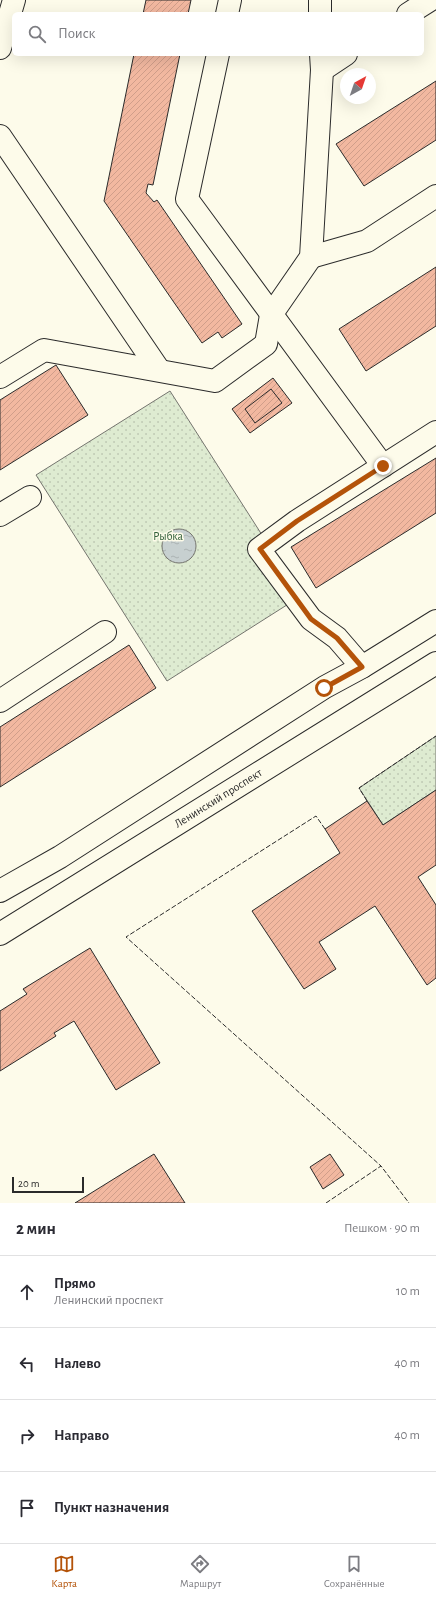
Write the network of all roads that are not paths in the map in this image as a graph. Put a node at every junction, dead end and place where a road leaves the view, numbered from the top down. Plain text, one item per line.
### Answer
1 (14, 0) edge
2 (230, 0) edge
3 (320, 0) edge
4 (430, 0) edge
5 (227, 12) edge
6 (320, 12) edge
7 (411, 12) edge
8 (0, 48) edge
9 (218, 56) edge
10 (340, 56) edge
11 (321, 62) edge
12 (0, 136) edge
13 (436, 196) edge
14 (312, 257) junction
15 (272, 315) junction
16 (159, 370) junction
17 (0, 377) edge
18 (436, 432) edge
19 (383, 466) junction
20 (30, 497) dead end
21 (0, 516) edge
22 (436, 621) edge
23 (105, 632) dead end
24 (436, 663) edge
25 (362, 667) junction
26 (0, 701) edge
27 (0, 892) edge
28 (0, 934) edge

1 - 8 main road
2 - 5 main road
3 - 6 main road
4 - 7 main road
9 - 15 main road
10 - 11 main road
11 - 14 main road
12 - 16 main road
13 - 14 main road
14 - 15 main road
15 - 16 main road
15 - 19 main road
16 - 17 main road
18 - 19 main road
19 - 25 main road
20 - 21 main road
22 - 25 main road
23 - 26 main road
24 - 28 main road, Ленинский проспект
25 - 27 main road

